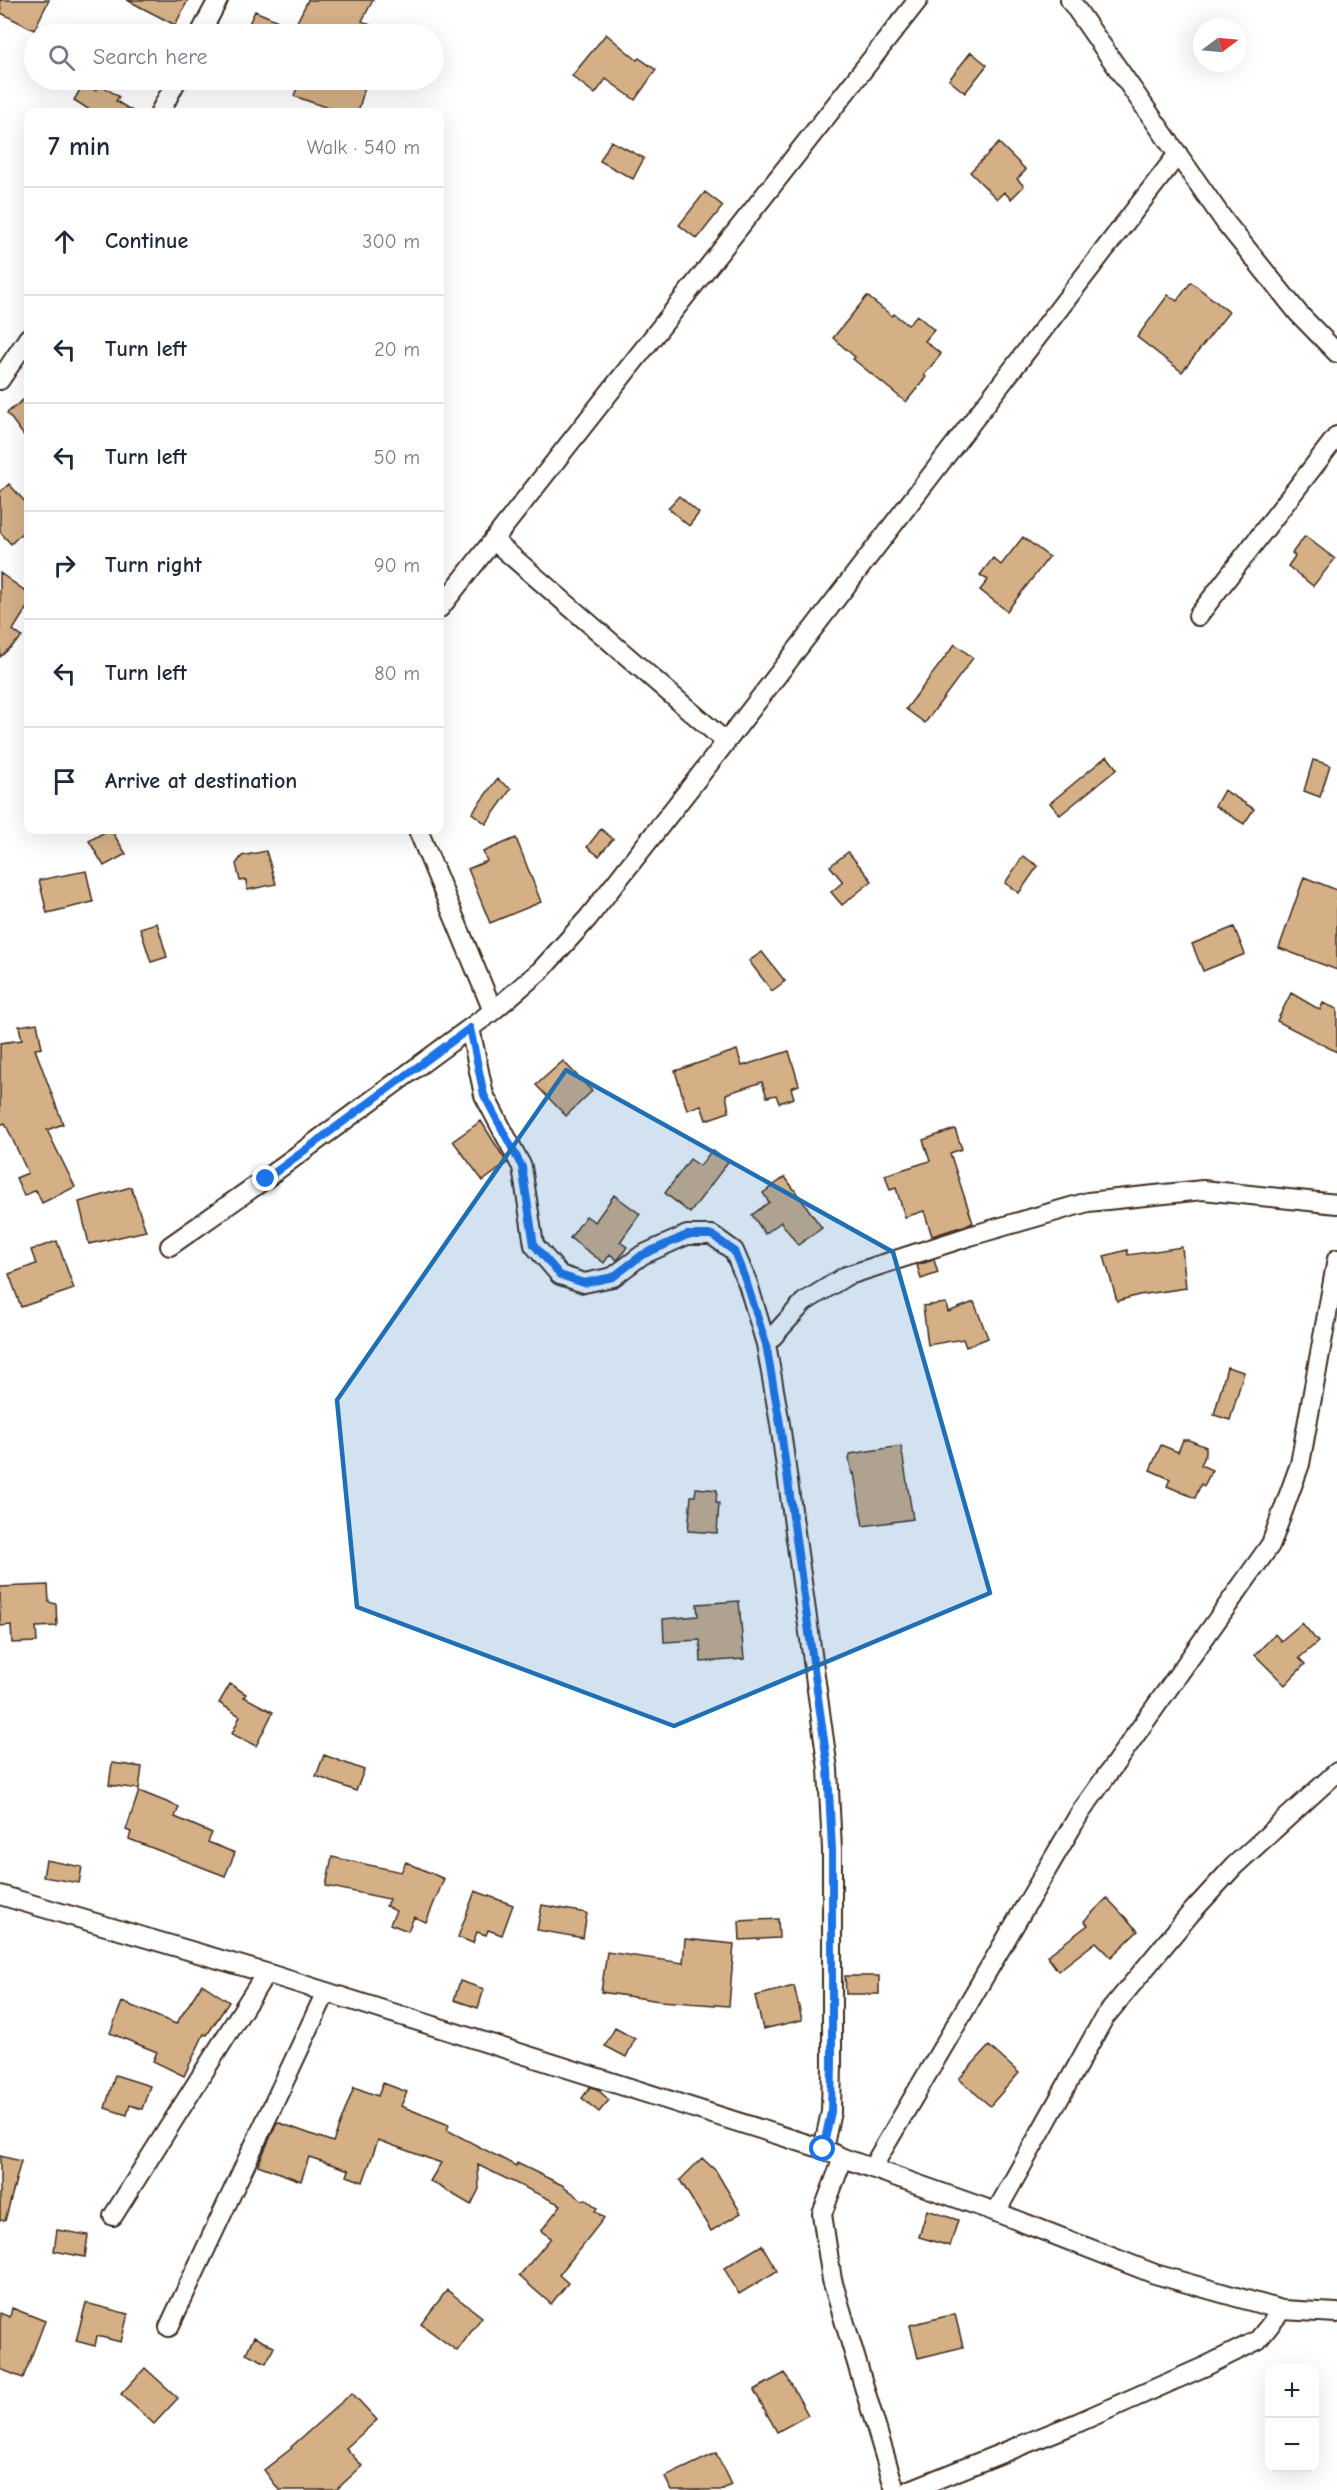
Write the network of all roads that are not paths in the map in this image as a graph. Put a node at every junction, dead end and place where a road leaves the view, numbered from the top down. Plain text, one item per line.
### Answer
1 (218, 0) edge
2 (918, 0) edge
3 (1070, 0) edge
4 (205, 24) edge
5 (172, 90) edge
6 (162, 108) edge
7 (1178, 154) junction
8 (24, 344) edge
9 (1337, 353) edge
10 (0, 380) edge
11 (1337, 436) edge
12 (493, 540) junction
13 (444, 603) edge
14 (1198, 616) dead end
15 (726, 742) junction
16 (420, 834) edge
17 (493, 1011) junction
18 (470, 1028) junction
19 (1337, 1203) edge
20 (170, 1246) dead end
21 (1337, 1259) edge
22 (766, 1344) junction
23 (1337, 1772) edge
24 (0, 1895) edge
25 (266, 1973) junction
26 (326, 1992) junction
27 (823, 2149) junction
28 (843, 2158) junction
29 (872, 2168) junction
30 (996, 2212) junction
31 (113, 2216) dead end
32 (1282, 2310) junction
33 (1337, 2313) edge
34 (169, 2327) dead end
35 (895, 2490) edge
36 (910, 2490) edge

1 - 4 street
2 - 12 street
3 - 7 street
5 - 6 street
7 - 9 street
7 - 15 street
8 - 10 street
11 - 14 street
12 - 13 street
12 - 15 street
15 - 17 street
16 - 17 street
17 - 18 street
18 - 20 street
18 - 22 street
19 - 22 street
21 - 29 street
22 - 27 street
23 - 30 street
24 - 25 street
25 - 26 street
25 - 31 street
26 - 27 street
26 - 34 street
27 - 28 street
28 - 29 street
28 - 35 street
29 - 30 street
30 - 32 street
32 - 33 street
32 - 36 street

